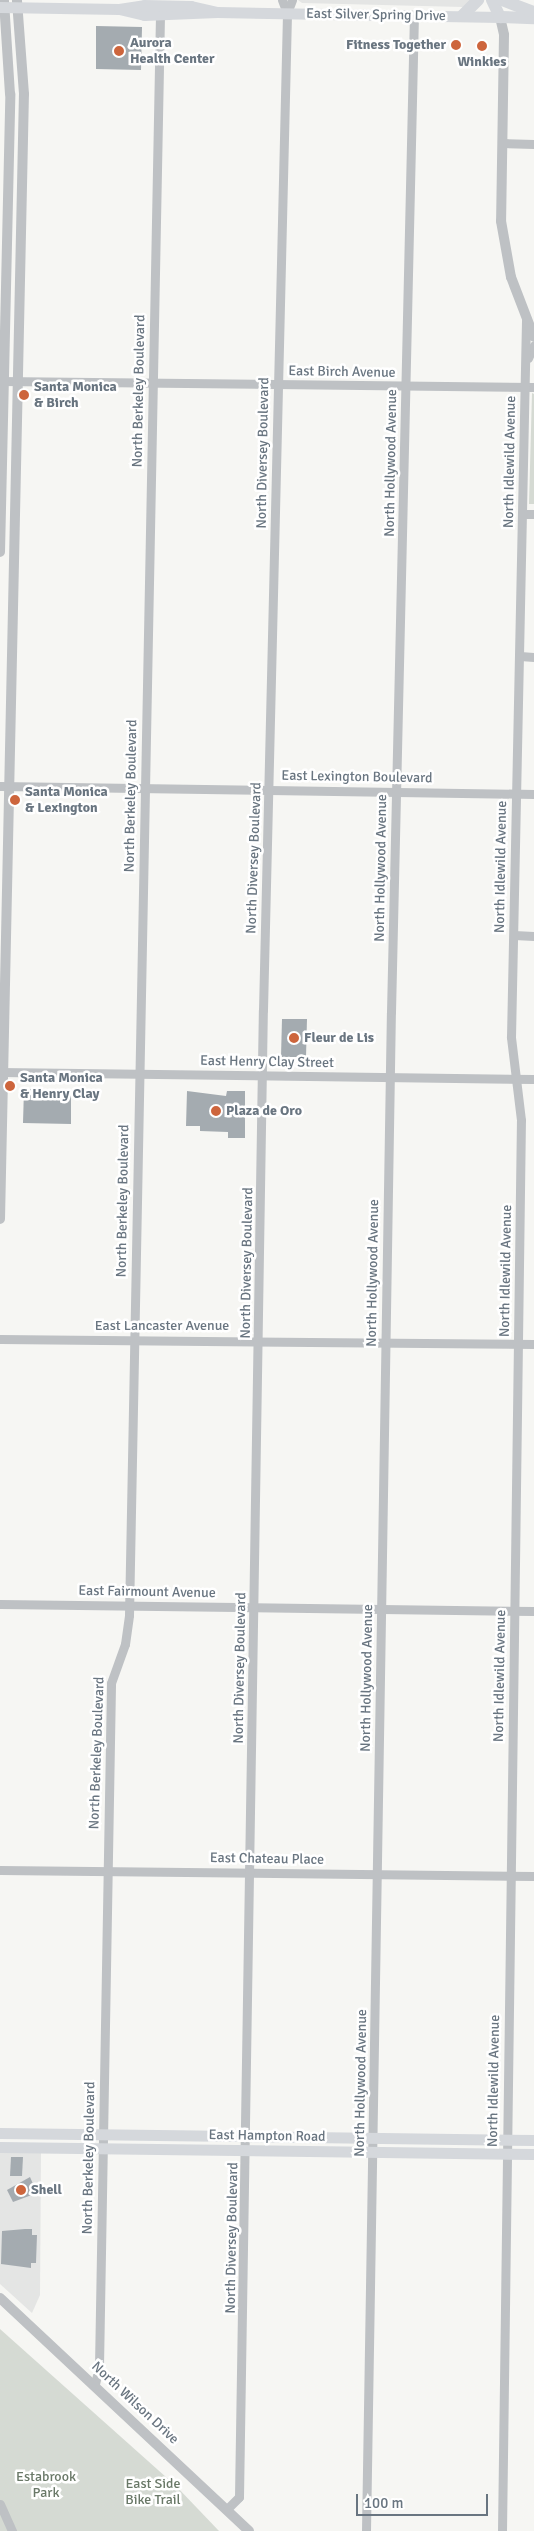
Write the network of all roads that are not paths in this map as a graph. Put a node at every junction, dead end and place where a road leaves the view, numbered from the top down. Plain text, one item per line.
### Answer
1 (282, 0) edge
2 (292, 0) edge
3 (478, 0) edge
4 (492, 0) edge
5 (502, 0) edge
6 (17, 4) edge
7 (3, 5) edge
8 (119, 10) junction
9 (217, 12) junction
10 (534, 12) edge
11 (287, 13) junction
12 (160, 15) junction
13 (414, 15) junction
14 (462, 16) junction
15 (500, 17) junction
16 (534, 18) edge
17 (503, 144) junction
18 (534, 144) edge
19 (526, 320) junction
20 (534, 337) edge
21 (534, 345) edge
22 (525, 368) junction
23 (18, 380) junction
24 (2, 381) edge
25 (152, 383) junction
26 (278, 384) junction
27 (406, 387) junction
28 (529, 387) edge
29 (522, 514) junction
30 (534, 514) edge
31 (0, 552) edge
32 (520, 656) junction
33 (534, 656) edge
34 (5, 786) edge
35 (145, 789) junction
36 (270, 790) junction
37 (396, 791) junction
38 (517, 793) junction
39 (534, 794) edge
40 (514, 935) junction
41 (534, 936) edge
42 (1, 1072) edge
43 (138, 1074) junction
44 (263, 1076) junction
45 (390, 1077) junction
46 (517, 1078) junction
47 (534, 1079) edge
48 (0, 1219) edge
49 (0, 1339) edge
50 (135, 1340) junction
51 (260, 1340) junction
52 (386, 1342) junction
53 (518, 1344) junction
54 (534, 1344) edge
55 (0, 1604) edge
56 (129, 1606) junction
57 (256, 1608) junction
58 (383, 1609) junction
59 (514, 1610) junction
60 (534, 1611) edge
61 (0, 1870) edge
62 (107, 1871) junction
63 (250, 1873) junction
64 (377, 1874) junction
65 (510, 1876) junction
66 (534, 1876) edge
67 (0, 2133) edge
68 (29, 2133) junction
69 (103, 2133) junction
70 (248, 2136) junction
71 (374, 2139) junction
72 (506, 2140) junction
73 (534, 2140) edge
74 (0, 2147) edge
75 (29, 2147) junction
76 (103, 2148) junction
77 (248, 2150) junction
78 (374, 2152) junction
79 (506, 2154) junction
80 (534, 2154) edge
81 (0, 2298) edge
82 (95, 2384) junction
83 (0, 2504) edge
84 (227, 2509) junction
85 (12, 2531) edge
86 (249, 2531) edge
87 (366, 2531) edge
88 (502, 2531) edge

1 - 11 street
2 - 11 street
3 - 14 main road
4 - 15 main road
5 - 10 main road
6 - 7 main road, East Silver Spring Drive
6 - 8 main road, East Silver Spring Drive
6 - 23 street
7 - 24 street
8 - 9 main road, East Silver Spring Drive
8 - 12 main road, East Silver Spring Drive
9 - 11 main road, East Silver Spring Drive
9 - 12 main road, East Silver Spring Drive
11 - 13 main road, East Silver Spring Drive
11 - 26 street, North Diversey Boulevard
12 - 25 street, North Berkeley Boulevard
13 - 14 main road, East Silver Spring Drive
13 - 27 street, North Hollywood Avenue
14 - 15 main road, East Silver Spring Drive
15 - 16 main road, East Silver Spring Drive
15 - 17 street, North Idlewild Avenue
17 - 18 street
17 - 19 street, North Idlewild Avenue
19 - 20 street
19 - 22 street, North Idlewild Avenue
21 - 22 street
22 - 28 street, North Idlewild Avenue
23 - 24 street, East Birch Avenue
23 - 25 street, East Birch Avenue
23 - 34 street
24 - 31 street
25 - 26 street, East Birch Avenue
25 - 35 street, North Berkeley Boulevard
26 - 27 street, East Birch Avenue
26 - 36 street, North Diversey Boulevard
27 - 28 street, East Birch Avenue
27 - 37 street, North Hollywood Avenue
28 - 29 street, North Idlewild Avenue
29 - 30 street
29 - 32 street, North Idlewild Avenue
32 - 33 street
32 - 38 street, North Idlewild Avenue
34 - 35 street, East Lexington Boulevard
34 - 42 street
35 - 36 street, East Lexington Boulevard
35 - 43 street, North Berkeley Boulevard
36 - 37 street, East Lexington Boulevard
36 - 44 street, North Diversey Boulevard
37 - 38 street, East Lexington Boulevard
37 - 45 street, North Hollywood Avenue
38 - 39 street, East Lexington Boulevard
38 - 40 street, North Idlewild Avenue
40 - 41 street
40 - 46 street, North Idlewild Avenue
42 - 43 street, East Henry Clay Street
42 - 48 street
43 - 44 street, East Henry Clay Street
43 - 50 street, North Berkeley Boulevard
44 - 45 street, East Henry Clay Street
44 - 51 street, North Diversey Boulevard
45 - 46 street, East Henry Clay Street
45 - 52 street, North Hollywood Avenue
46 - 47 street, East Henry Clay Street
46 - 53 street, North Idlewild Avenue
49 - 50 street, East Lancaster Avenue
50 - 51 street, East Lancaster Avenue
50 - 56 street, North Berkeley Boulevard
51 - 52 street, East Lancaster Avenue
51 - 57 street, North Diversey Boulevard
52 - 53 street, East Lancaster Avenue
52 - 58 street, North Hollywood Avenue
53 - 54 street, East Lancaster Avenue
53 - 59 street, North Idlewild Avenue
55 - 56 street, East Fairmount Avenue
56 - 57 street, East Fairmount Avenue
56 - 62 street, North Berkeley Boulevard
57 - 58 street, East Fairmount Avenue
57 - 63 street, North Diversey Boulevard
58 - 59 street, East Fairmount Avenue
58 - 64 street, North Hollywood Avenue
59 - 60 street, East Fairmount Avenue
59 - 65 street, North Idlewild Avenue
61 - 62 street, East Chateau Place
62 - 63 street, East Chateau Place
62 - 69 street, North Berkeley Boulevard
63 - 64 street, East Chateau Place
63 - 70 street, North Diversey Boulevard
64 - 65 street, East Chateau Place
64 - 71 street, North Hollywood Avenue
65 - 66 street, East Chateau Place
65 - 72 street, North Idlewild Avenue
67 - 68 main road, East Hampton Road
68 - 69 main road, East Hampton Road
68 - 75 main road
69 - 70 main road, East Hampton Road
69 - 76 street, North Berkeley Boulevard
70 - 71 main road, East Hampton Road
70 - 77 street, North Diversey Boulevard
71 - 72 main road, East Hampton Road
71 - 78 street, North Hollywood Avenue
72 - 73 main road, East Hampton Road
72 - 79 street, North Idlewild Avenue
74 - 75 main road, East Hampton Road
75 - 76 main road, East Hampton Road
76 - 77 main road, East Hampton Road
76 - 82 street, North Berkeley Boulevard
77 - 78 main road, East Hampton Road
77 - 84 street, North Diversey Boulevard
78 - 79 main road, East Hampton Road
78 - 87 street, North Hollywood Avenue
79 - 80 main road, East Hampton Road
79 - 88 street, North Idlewild Avenue
81 - 82 street, North Wilson Drive
82 - 84 street, North Wilson Drive
83 - 85 street
84 - 86 street, North Wilson Drive

